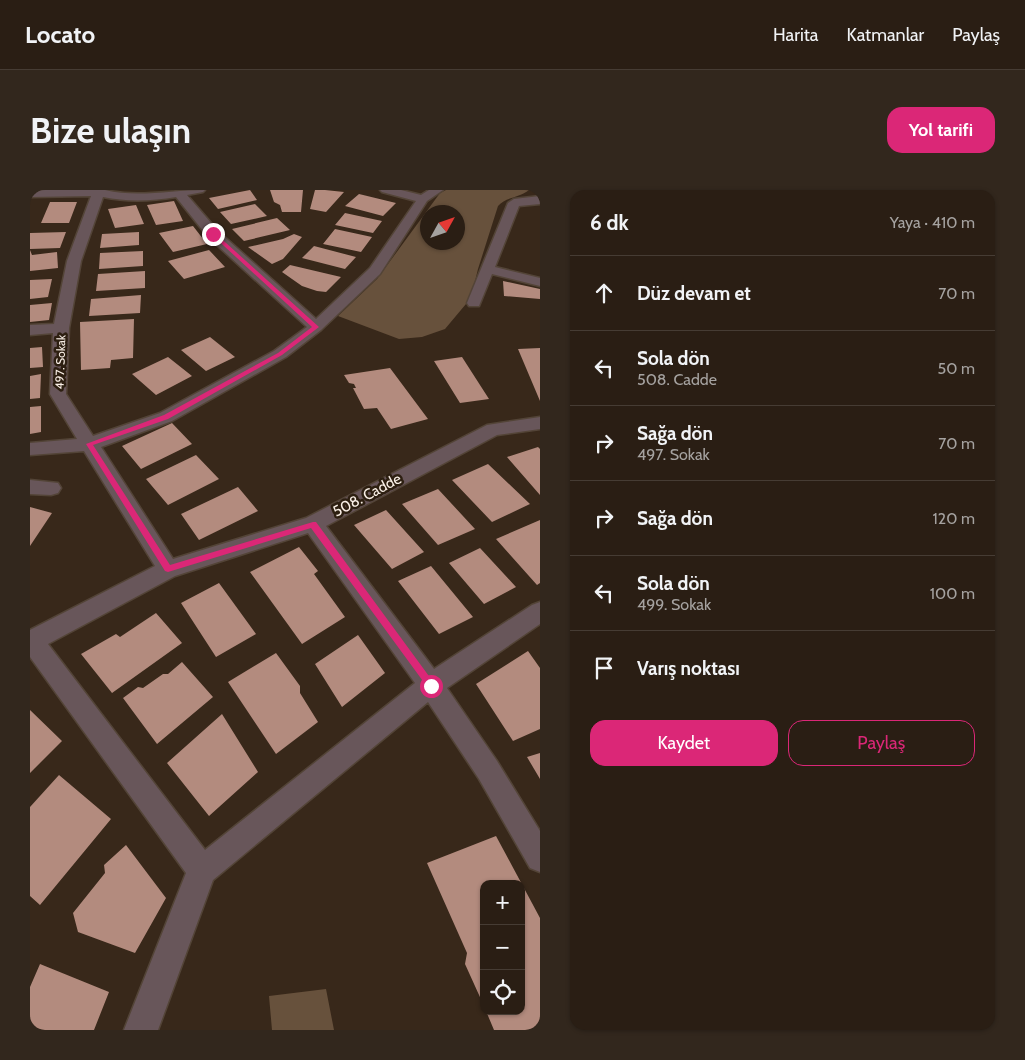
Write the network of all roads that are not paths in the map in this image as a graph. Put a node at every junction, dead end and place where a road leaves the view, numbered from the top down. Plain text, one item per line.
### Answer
1 (199, 190) edge
2 (386, 190) edge
3 (437, 190) edge
4 (99, 191) edge
5 (30, 192) edge
6 (180, 194) junction
7 (423, 199) junction
8 (540, 200) edge
9 (488, 269) junction
10 (540, 282) edge
11 (474, 303) dead end
12 (316, 327) junction
13 (61, 328) junction
14 (30, 330) edge
15 (540, 423) edge
16 (89, 444) junction
17 (30, 449) edge
18 (30, 487) edge
19 (51, 488) dead end
20 (313, 524) junction
21 (168, 569) junction
22 (540, 612) edge
23 (31, 642) edge
24 (431, 686) junction
25 (540, 858) edge
26 (202, 870) junction
27 (141, 1030) edge

1 - 6 street
2 - 7 street
3 - 7 street
4 - 5 street
4 - 6 street
4 - 13 street, 497. Sokak
6 - 12 street
7 - 12 street
8 - 9 street
9 - 10 street
9 - 11 street
12 - 16 street
13 - 14 street
13 - 16 street, 497. Sokak
15 - 20 street, 508. Cadde
16 - 17 street
16 - 21 street, 497. Sokak
18 - 19 street
20 - 21 street, 508. Cadde
20 - 24 street
21 - 23 street, 508. Cadde
22 - 24 street
23 - 26 street
24 - 25 street
24 - 26 street
26 - 27 street

